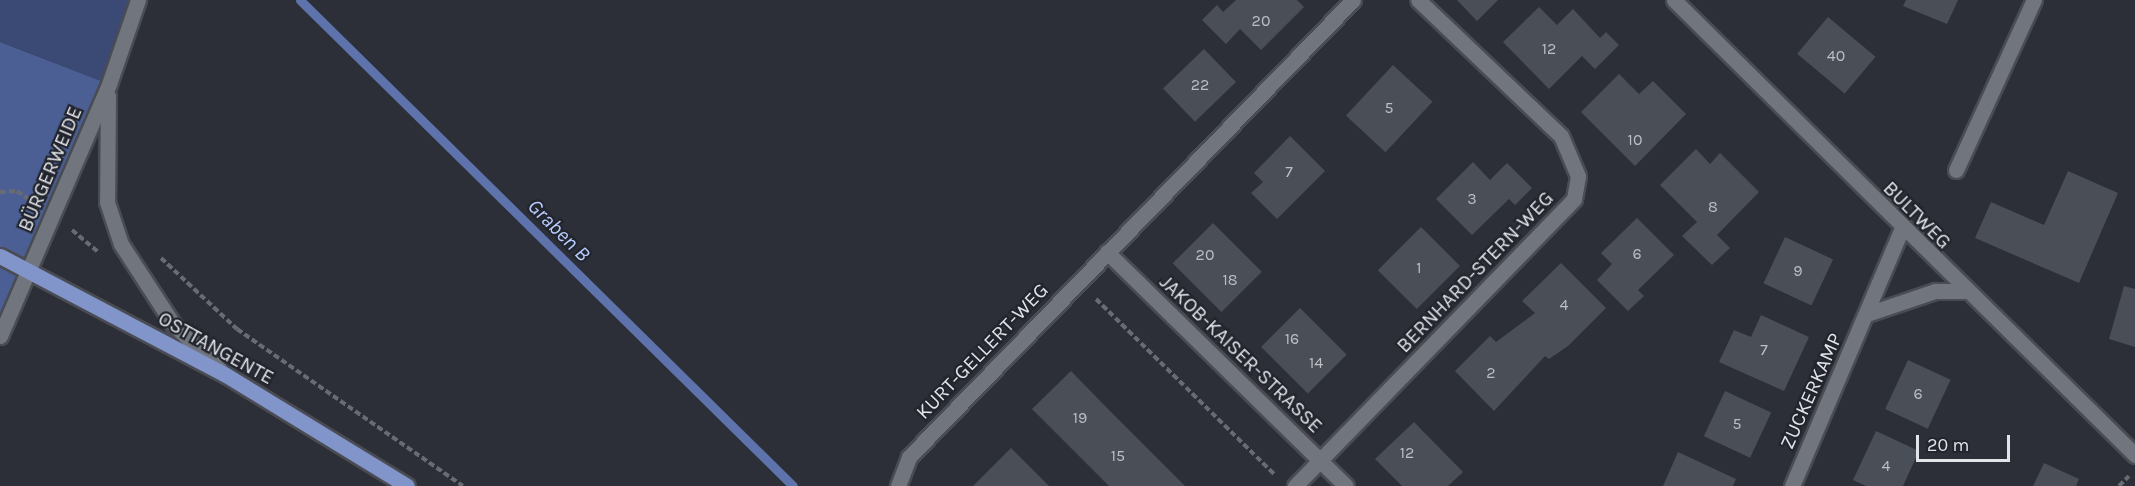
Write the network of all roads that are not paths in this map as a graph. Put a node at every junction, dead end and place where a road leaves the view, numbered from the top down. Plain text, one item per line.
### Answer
1 (138, 0) edge
2 (1353, 0) edge
3 (1418, 0) edge
4 (1674, 0) edge
5 (2034, 0) edge
6 (109, 84) junction
7 (1956, 170) dead end
8 (1902, 228) junction
9 (1107, 252) junction
10 (0, 256) edge
11 (29, 270) junction
12 (1964, 291) junction
13 (1870, 313) junction
14 (0, 336) edge
15 (226, 375) junction
16 (2135, 455) edge
17 (1320, 461) junction
18 (407, 486) edge
19 (898, 486) edge
20 (1296, 486) edge
21 (1346, 486) edge
22 (1792, 486) edge

1 - 6 street, BÜRGERWEIDE
2 - 9 street
3 - 17 street, BERNHARD-STERN-WEG
4 - 8 street, BULTWEG
5 - 7 street
6 - 11 street, BÜRGERWEIDE
6 - 15 street, BÜRGERWEIDE
8 - 12 street, BULTWEG
8 - 13 street, ZUCKERKAMP
9 - 17 street, JAKOB-KAISER-STRASSE
9 - 19 street, KURT-GELLERT-WEG
10 - 11 main road, OSTTANGENTE
11 - 14 street, BÜRGERWEIDE
11 - 15 main road, OSTTANGENTE
12 - 13 street
12 - 16 street, BULTWEG
13 - 22 street, ZUCKERKAMP
15 - 18 main road, OSTTANGENTE
17 - 20 street
17 - 21 street, JAKOB-KAISER-STRASSE

